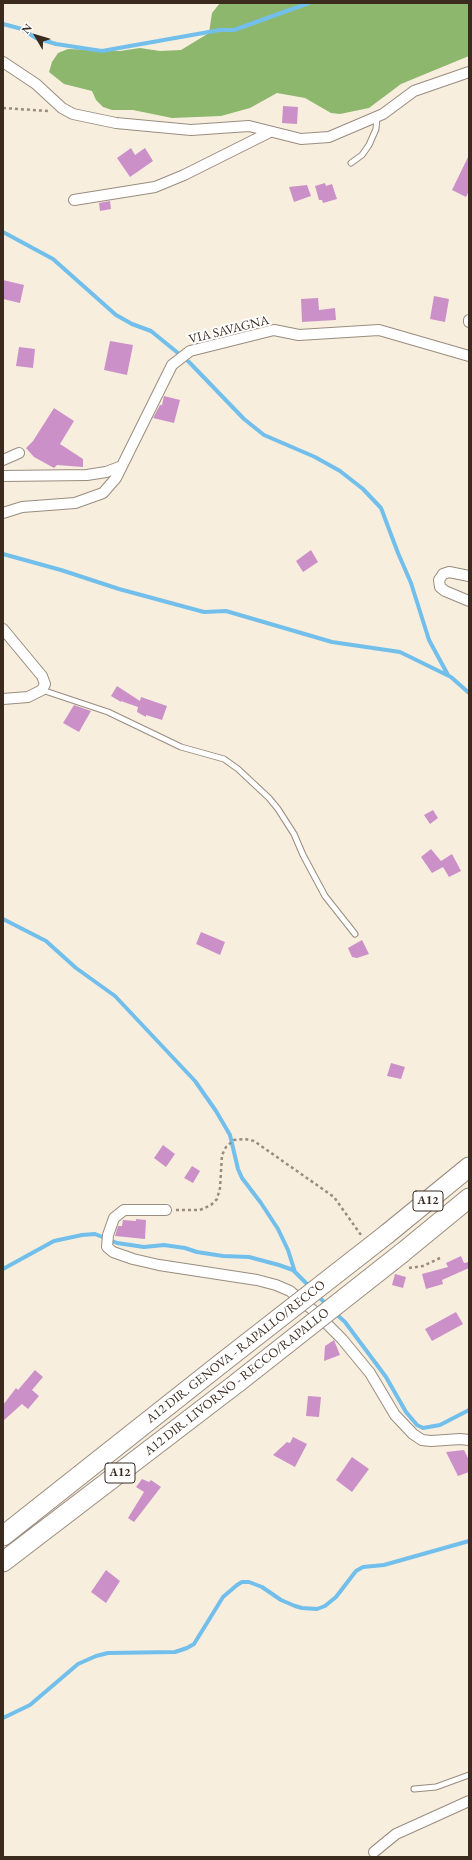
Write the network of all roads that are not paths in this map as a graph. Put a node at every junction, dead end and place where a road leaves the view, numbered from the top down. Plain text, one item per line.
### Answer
1 (3, 62) edge
2 (469, 72) edge
3 (377, 116) junction
4 (270, 132) junction
5 (351, 163) dead end
6 (74, 200) dead end
7 (469, 356) edge
8 (19, 453) dead end
9 (3, 460) edge
10 (122, 466) junction
11 (3, 476) edge
12 (3, 513) edge
13 (469, 576) edge
14 (469, 601) edge
15 (3, 629) edge
16 (42, 690) junction
17 (3, 699) edge
18 (355, 934) dead end
19 (469, 1167) edge
20 (469, 1198) edge
21 (166, 1210) road end
22 (469, 1440) edge
23 (3, 1536) edge
24 (3, 1562) edge
25 (469, 1775) edge
26 (414, 1789) dead end
27 (469, 1802) edge
28 (374, 1852) dead end

1 - 4 street
2 - 3 street
3 - 4 street
3 - 5 lane
4 - 6 street
7 - 10 street, VIA SAVAGNA
8 - 9 street
10 - 11 street
10 - 12 street, VIA SAVAGNA
13 - 14 street
15 - 16 street
16 - 17 street
16 - 18 lane
19 - 23 highway, A12 DIR. GENOVA - RAPALLO/RECCO / A12, bridge
20 - 24 highway, A12 DIR. LIVORNO - RECCO/RAPALLO / A12, bridge
21 - 22 street
25 - 26 lane
27 - 28 street

